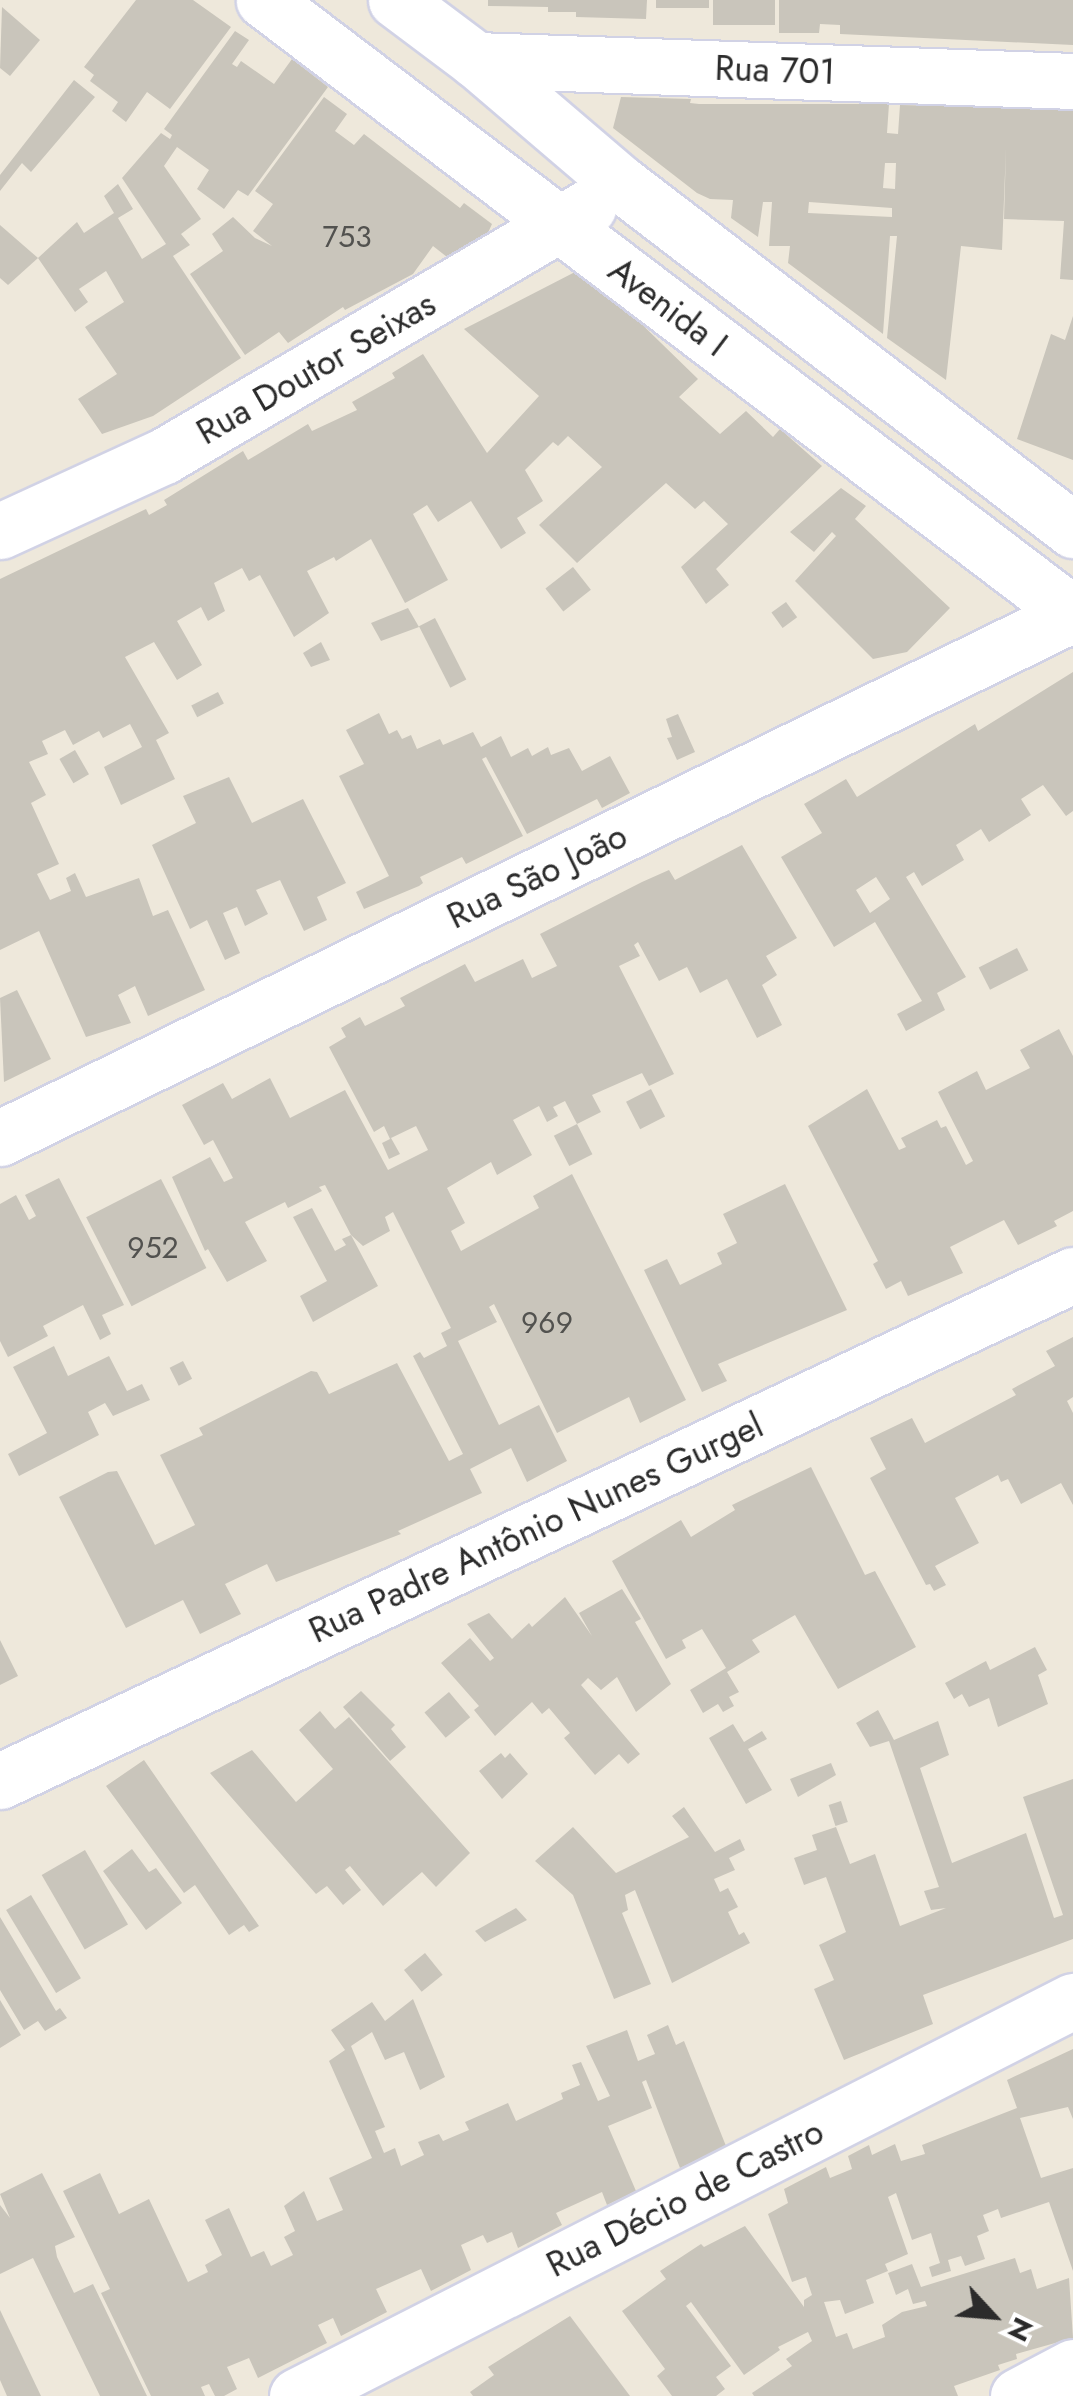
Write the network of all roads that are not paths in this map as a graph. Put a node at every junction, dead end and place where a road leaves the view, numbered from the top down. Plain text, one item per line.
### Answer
1 (264, 0) edge
2 (396, 0) edge
3 (476, 60) junction
4 (1073, 80) edge
5 (620, 184) junction
6 (561, 226) junction
7 (1073, 530) edge
8 (0, 531) edge
9 (1073, 614) edge
10 (0, 1138) edge
11 (1073, 1275) edge
12 (0, 1781) edge
13 (1073, 2001) edge
14 (1073, 2367) edge
15 (297, 2396) edge
16 (1018, 2396) edge

1 - 6 street, Avenida I
2 - 3 street, Avenida I
3 - 4 street, Rua 701
3 - 5 street, Avenida I
5 - 6 street, Rua Doutor Seixas
5 - 7 street, Avenida I
6 - 8 street, Rua Doutor Seixas
6 - 9 street, Avenida I
9 - 10 street, Rua São João
11 - 12 street, Rua Padre Antônio Nunes Gurgel
13 - 15 street, Rua Décio de Castro
14 - 16 street

